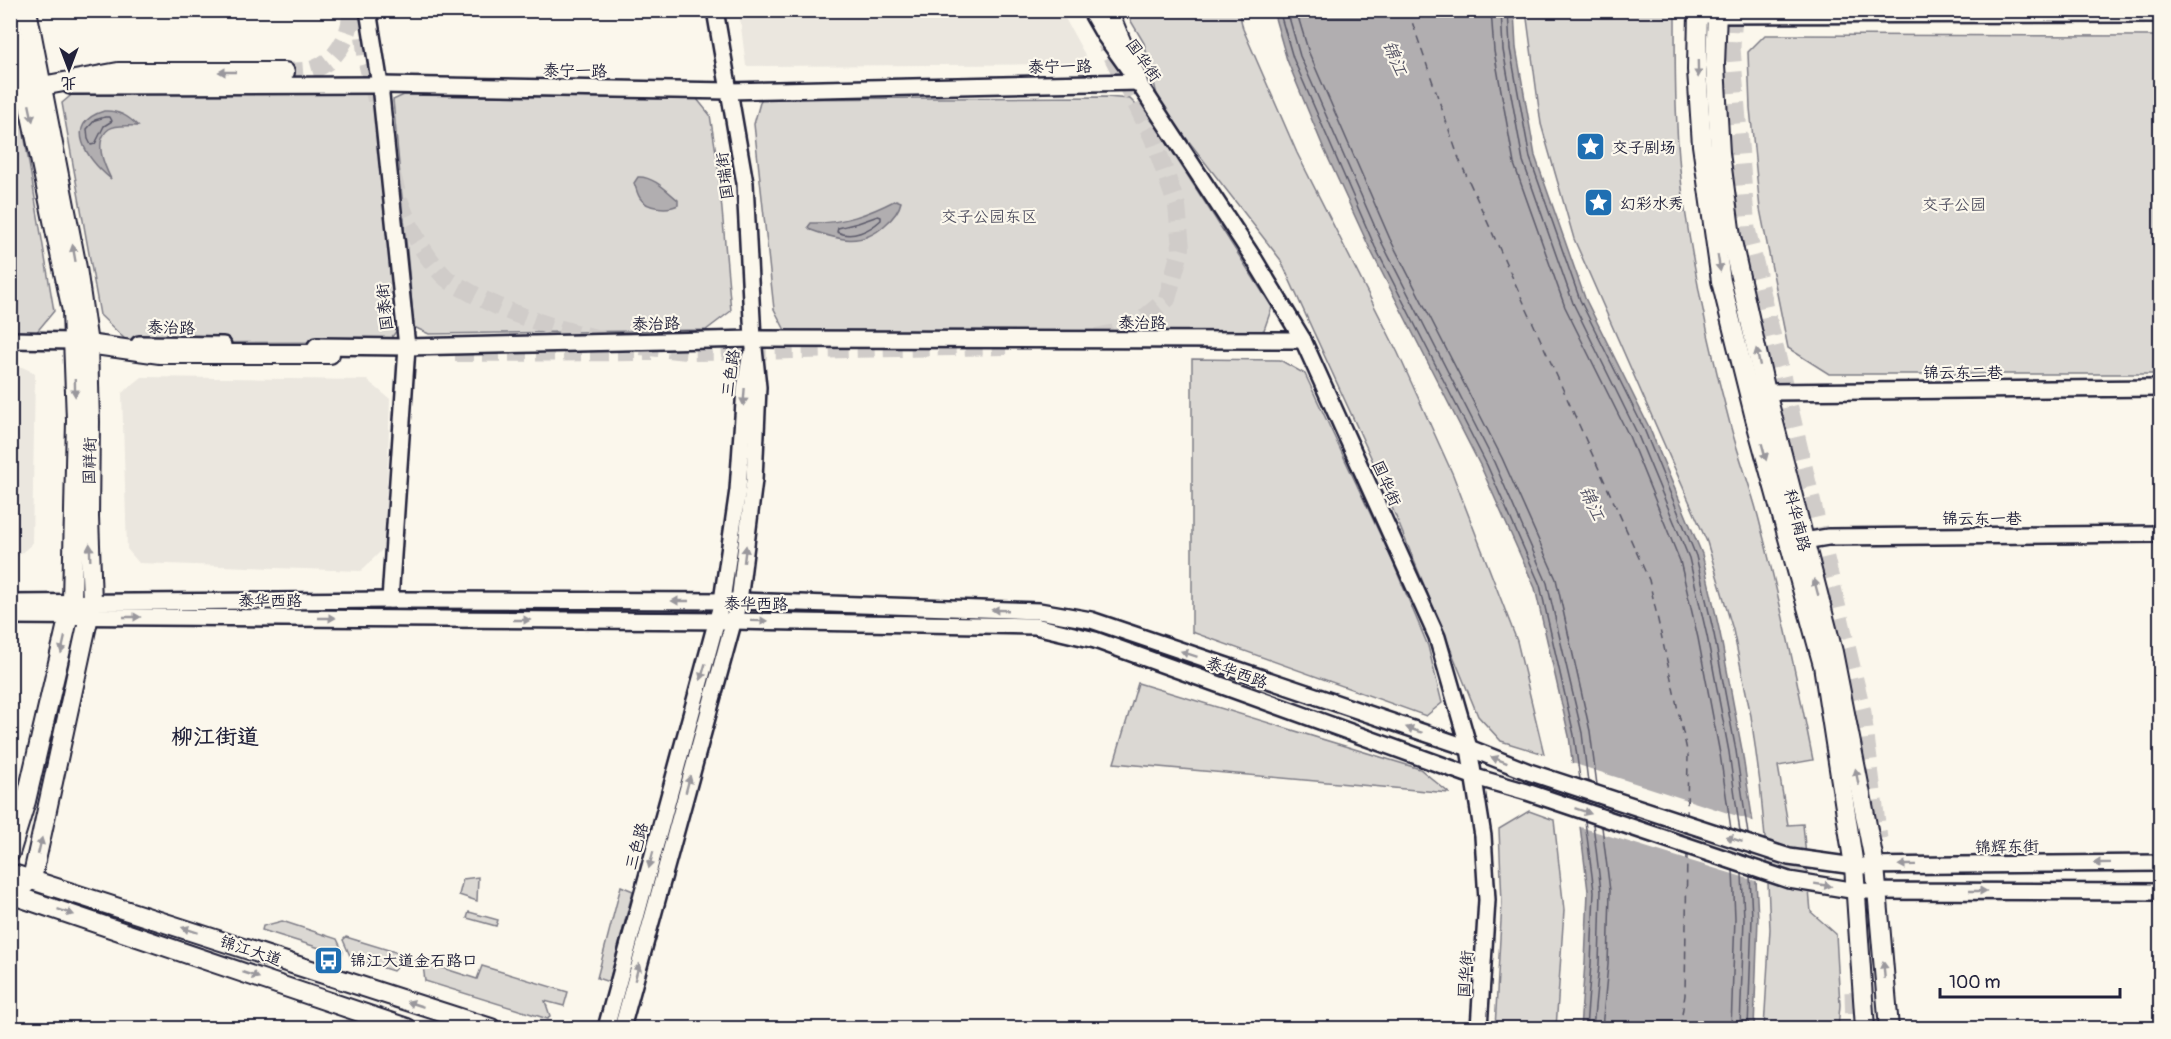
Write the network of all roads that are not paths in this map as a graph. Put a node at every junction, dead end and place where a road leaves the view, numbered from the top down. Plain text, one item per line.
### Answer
1 (27, 10) edge
2 (368, 10) edge
3 (715, 10) edge
4 (1090, 10) edge
5 (1108, 10) edge
6 (1707, 13) edge
7 (2160, 14) edge
8 (10, 15) edge
9 (285, 72) tunnel mouth
10 (1138, 82) junction
11 (380, 85) junction
12 (26, 86) edge
13 (730, 91) junction
14 (753, 339) junction
15 (10, 340) edge
16 (1303, 340) junction
17 (81, 342) junction
18 (407, 347) junction
19 (330, 354) dead end
20 (2160, 388) edge
21 (1766, 392) junction
22 (2160, 534) edge
23 (1804, 541) junction
24 (390, 600) junction
25 (722, 602) junction
26 (739, 602) junction
27 (10, 603) edge
28 (71, 609) junction
29 (90, 609) junction
30 (10, 616) edge
31 (725, 621) junction
32 (1469, 748) junction
33 (1475, 777) junction
34 (10, 853) edge
35 (1789, 857) joint
36 (2160, 863) edge
37 (1854, 866) junction
38 (1875, 866) junction
39 (10, 873) edge
40 (32, 879) junction
41 (1857, 891) junction
42 (1877, 891) junction
43 (2160, 892) edge
44 (11, 895) edge
45 (407, 1029) edge
46 (491, 1029) edge
47 (606, 1029) edge
48 (622, 1029) edge
49 (1479, 1029) edge
50 (1865, 1029) edge
51 (1889, 1029) edge

1 - 12 main road, 国祥街
2 - 11 street, 国泰街
3 - 13 street, 国瑞街
4 - 10 street, 国华街
5 - 10 main road
6 - 7 street
21 -> 6 main road, 科华南路
6 -> 37 main road, 科华南路
8 - 12 main road, 国祥街
9 -> 12 main road
10 - 13 street, 泰宁一路
10 - 16 street, 国华街
11 - 12 street, 泰宁一路
11 - 13 street, 泰宁一路
11 - 18 street, 国泰街
12 - 17 main road, 国祥街
13 - 14 street, 国瑞街
14 - 16 street, 泰治路
14 - 18 street, 泰治路
14 -> 25 street, 三色路
26 -> 14 street, 三色路
15 - 17 street, 泰治路
16 - 32 street, 国华街
17 - 18 street, 泰治路
17 - 19 main road
17 -> 28 main road, 国祥街
29 -> 17 main road, 国祥街
18 - 24 street, 国泰街
20 - 21 street, 锦云东二巷
21 - 23 main road, 科华南路
22 - 23 street, 锦云东一巷
38 -> 23 main road, 科华南路
25 -> 24 street, 泰华西路
24 - 29 street, 泰华西路
25 - 26 street, 泰华西路
25 - 31 street, 三色路
26 - 31 street, 三色路
32 -> 26 street, 泰华西路
27 - 28 street, 泰华西路
28 - 29 street, 泰华西路
28 - 30 street, 泰华西路
28 -> 34 main road, 国祥街
29 -> 31 street, 泰华西路
40 -> 29 main road, 国祥街
31 -> 33 street, 泰华西路
31 -> 47 street, 三色路
48 -> 31 street, 三色路
32 - 33 street, 国华街
35 -> 32 street, 泰华西路
33 -> 41 street, 泰华西路
33 - 49 street, 国华街
35 - 37 street, 锦辉东街
36 -> 38 street, 锦辉东街
37 - 38 street, 锦辉东街
37 - 41 main road, 科华南路
38 - 42 main road, 科华南路
39 - 40 main road, 锦江大道
40 - 44 main road
46 -> 40 main road, 锦江大道
41 - 42 street
41 - 50 main road, 科华南路
42 -> 43 street
51 -> 42 main road, 科华南路
44 -> 45 main road, 锦江大道

